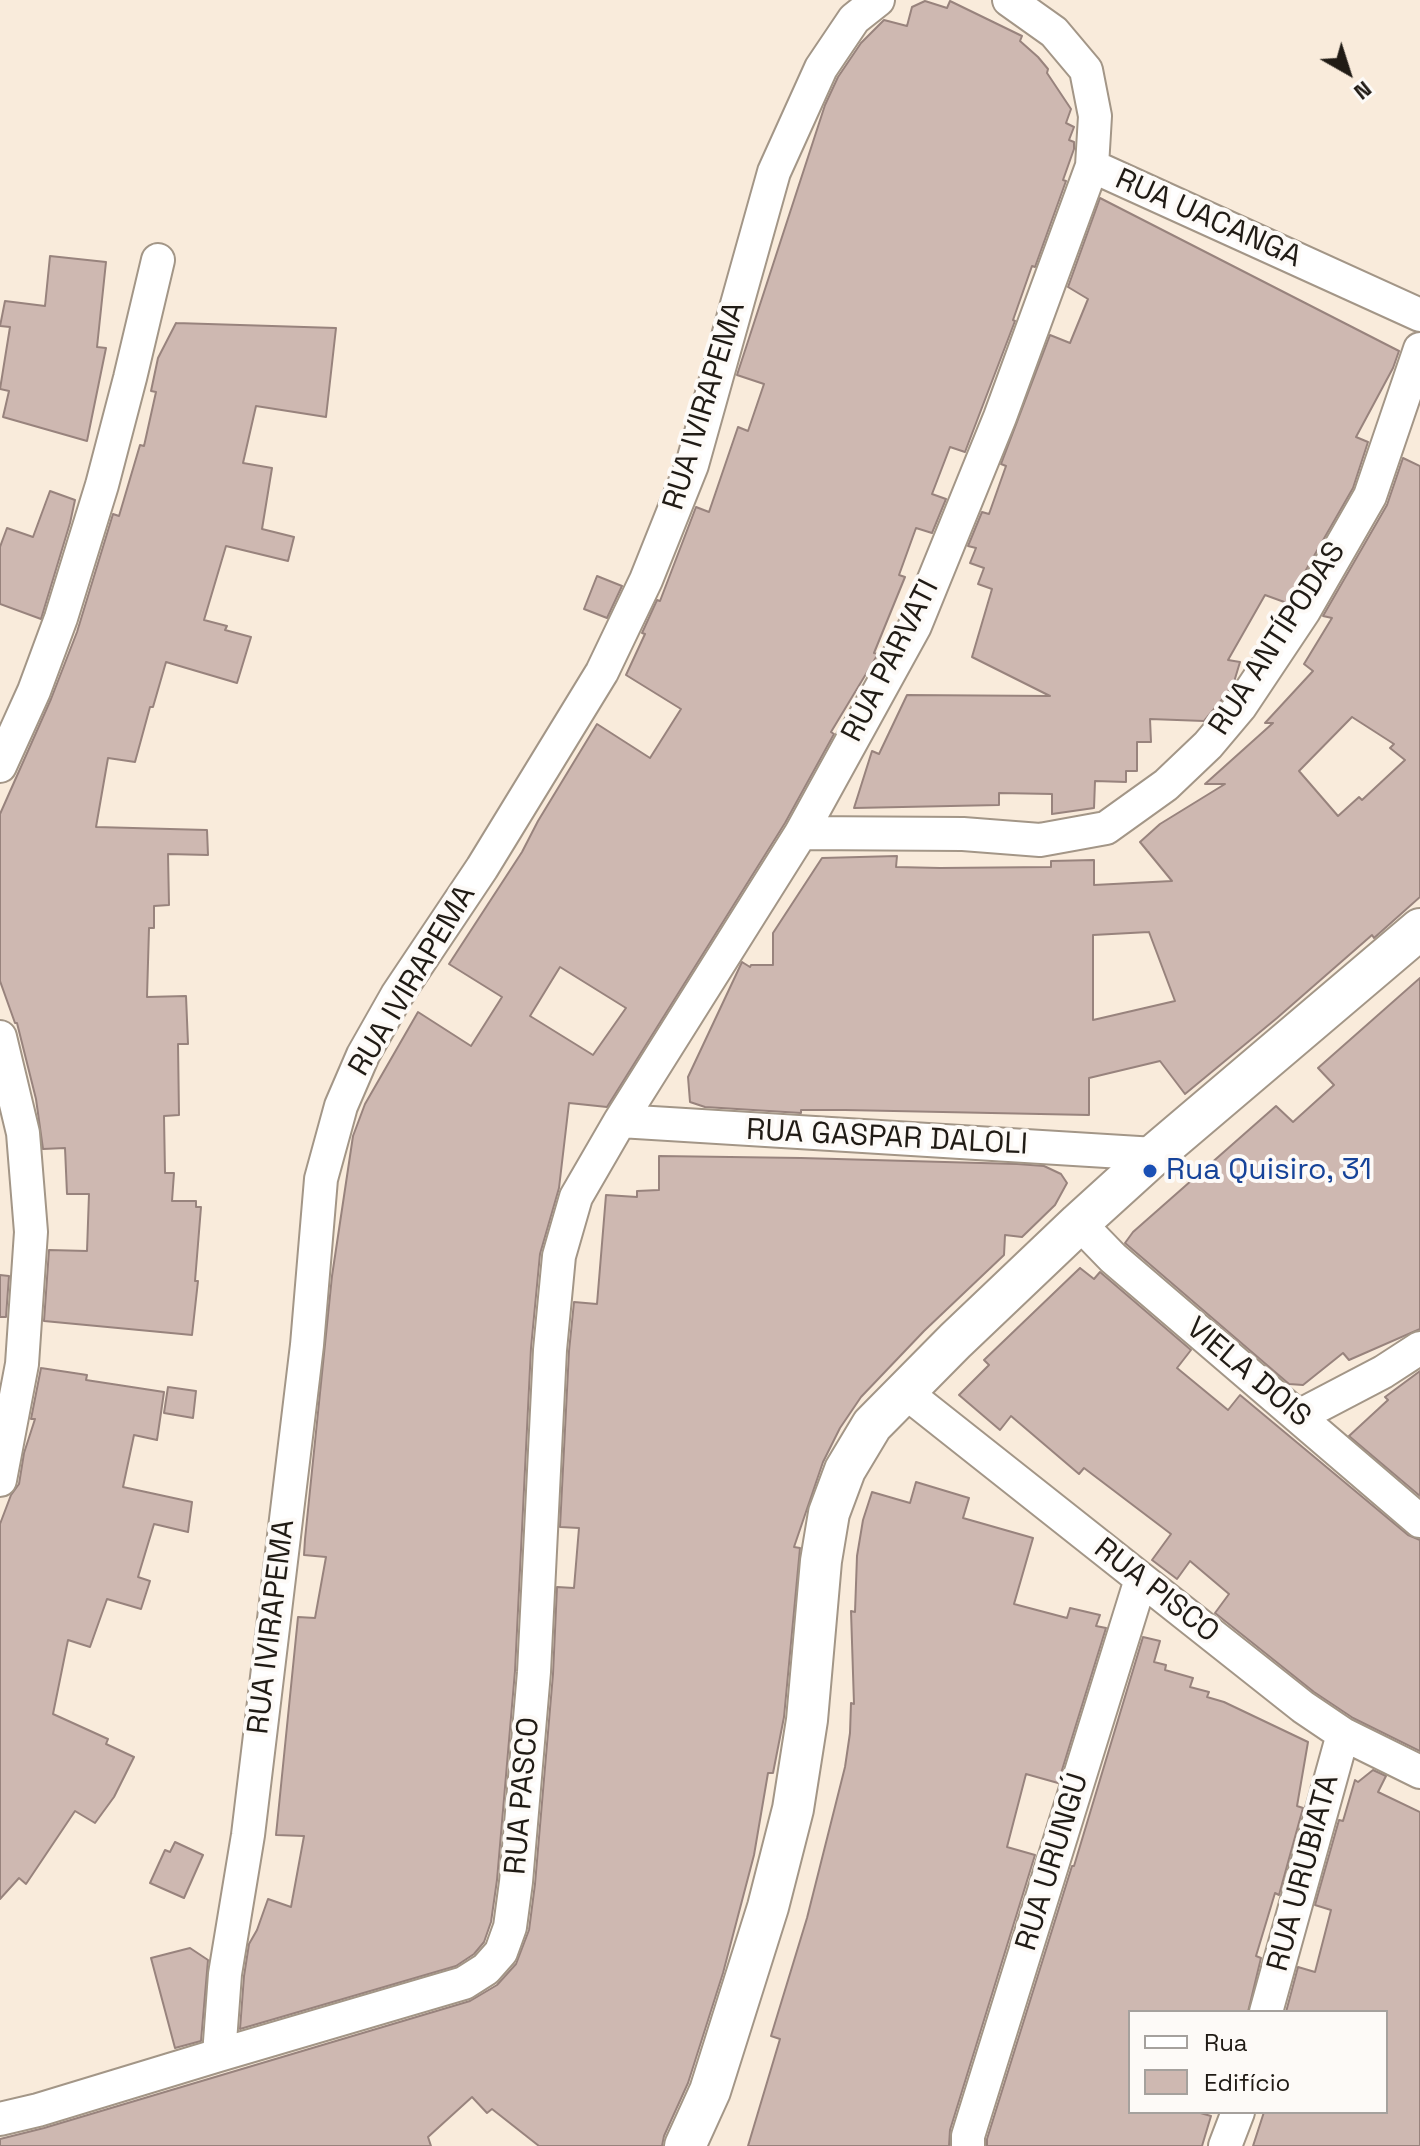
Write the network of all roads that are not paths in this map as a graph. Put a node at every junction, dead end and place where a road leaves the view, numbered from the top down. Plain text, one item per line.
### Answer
1 (878, 0) edge
2 (1009, 0) edge
3 (1092, 166) junction
4 (158, 260) dead end
5 (1420, 315) edge
6 (1420, 349) edge
7 (0, 766) edge
8 (801, 833) junction
9 (1420, 929) edge
10 (0, 1037) edge
11 (620, 1121) junction
12 (1155, 1154) junction
13 (1079, 1223) junction
14 (1420, 1348) edge
15 (905, 1392) junction
16 (1299, 1416) junction
17 (0, 1480) edge
18 (1420, 1521) edge
19 (1141, 1579) junction
20 (1343, 1734) junction
21 (1420, 1772) edge
22 (1267, 2010) edge
23 (219, 2055) junction
24 (1237, 2114) edge
25 (0, 2119) edge
26 (685, 2146) edge
27 (968, 2146) edge
28 (1225, 2146) edge

1 - 23 street, RUA IVIRAPEMA
2 - 3 street, RUA UACANGA
3 - 5 street, RUA UACANGA
3 - 8 street, RUA PARVATI
4 - 7 street
6 - 8 street, RUA ANTÍPODAS
8 - 11 street, RUA PARVATI
9 - 12 street
10 - 17 street
11 - 12 street, RUA GASPAR DALOLI
11 - 23 street, RUA PASCO
12 - 13 street
13 - 15 street
13 - 16 street, VIELA DOIS
14 - 16 street
15 - 19 street, RUA PISCO
15 - 26 street
16 - 18 street, VIELA DOIS
19 - 20 street, RUA PISCO
19 - 27 street, RUA URUNGÚ
20 - 21 street, RUA PISCO
20 - 22 street, RUA URUBIATA
23 - 25 street, RUA PASCO
24 - 28 street

